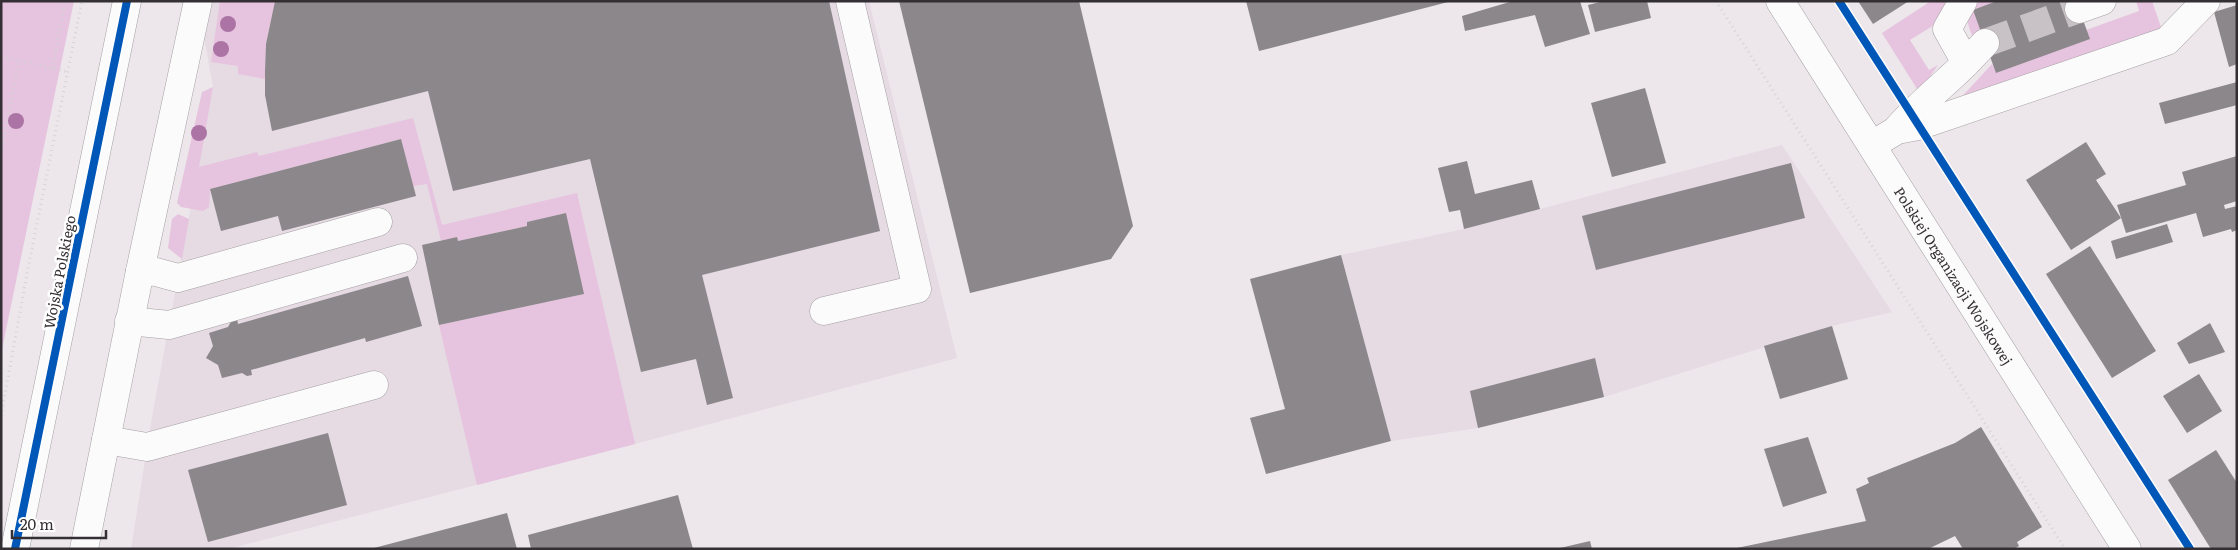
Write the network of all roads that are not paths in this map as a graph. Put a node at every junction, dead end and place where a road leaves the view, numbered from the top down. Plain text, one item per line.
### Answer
1 (127, 1) edge
2 (198, 1) edge
3 (850, 1) edge
4 (1780, 1) edge
5 (1963, 1) edge
6 (2206, 1) edge
7 (1985, 43) tunnel mouth
8 (1966, 63) junction
9 (1897, 130) junction
10 (1872, 145) junction
11 (378, 222) dead end
12 (403, 258) dead end
13 (140, 271) junction
14 (824, 311) dead end
15 (130, 321) junction
16 (374, 385) dead end
17 (106, 440) junction
18 (15, 549) edge
19 (84, 549) edge
20 (2128, 549) edge

1 - 18 main road, Wojska Polskiego
2 - 13 main road
3 - 14 main road
4 - 10 main road, Polskiej Organizacji Wojskowej
5 - 8 main road
6 - 9 main road
7 - 8 main road
8 - 9 main road
9 - 10 main road
10 - 20 main road, Polskiej Organizacji Wojskowej
11 - 13 main road
12 - 15 main road
13 - 15 main road
15 - 17 main road
16 - 17 main road
17 - 19 main road

